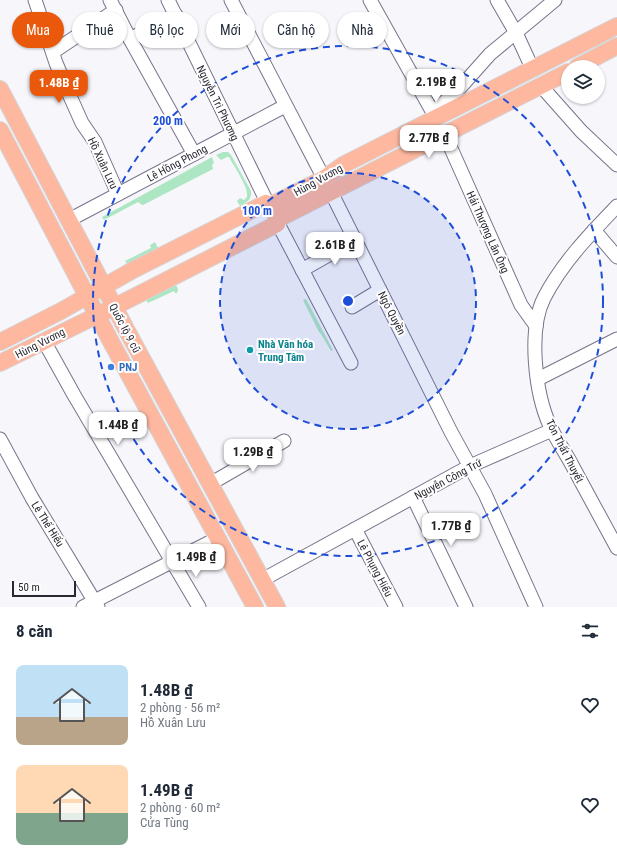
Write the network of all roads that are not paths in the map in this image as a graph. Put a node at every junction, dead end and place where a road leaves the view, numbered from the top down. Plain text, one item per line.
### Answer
1 (35, 0) edge
2 (168, 0) edge
3 (231, 0) edge
4 (370, 0) edge
5 (497, 0) edge
6 (556, 0) edge
7 (113, 5) edge
8 (174, 12) edge
9 (617, 26) edge
10 (516, 33) junction
11 (135, 36) edge
12 (130, 39) junction
13 (617, 46) edge
14 (192, 48) edge
15 (53, 52) junction
16 (590, 60) edge
17 (533, 70) junction
18 (561, 76) edge
19 (542, 87) junction
20 (0, 89) edge
21 (286, 106) junction
22 (435, 115) junction
23 (0, 130) edge
24 (233, 134) junction
25 (445, 135) junction
26 (194, 154) junction
27 (617, 165) edge
28 (327, 185) junction
29 (118, 194) junction
30 (617, 206) edge
31 (272, 213) junction
32 (69, 220) junction
33 (52, 228) junction
34 (594, 230) junction
35 (355, 240) junction
36 (617, 257) edge
37 (302, 270) junction
38 (103, 286) junction
39 (380, 290) junction
40 (87, 296) junction
41 (114, 307) junction
42 (352, 307) dead end
43 (97, 315) junction
44 (536, 326) junction
45 (132, 333) junction
46 (617, 339) edge
47 (44, 341) junction
48 (0, 342) edge
49 (111, 345) junction
50 (0, 363) edge
51 (351, 363) dead end
52 (538, 379) junction
53 (552, 430) junction
54 (0, 439) edge
55 (284, 441) dead end
56 (470, 466) junction
57 (210, 484) junction
58 (193, 493) junction
59 (413, 497) junction
60 (235, 529) junction
61 (355, 529) junction
62 (218, 538) junction
63 (617, 548) edge
64 (172, 562) junction
65 (262, 580) junction
66 (245, 589) junction
67 (97, 604) edge
68 (83, 607) edge
69 (199, 607) edge
70 (255, 607) edge
71 (277, 607) edge
72 (396, 607) edge
73 (466, 607) edge
74 (536, 607) edge

1 - 15 street, Hồ Xuân Lưu
2 - 8 street, Nguyễn Tri Phương
3 - 21 street, Ngô Quyền
4 - 22 street
5 - 10 street
6 - 10 street
7 - 12 street
7 - 15 street
9 - 17 main road, Hùng Vương
10 - 17 street
10 - 22 street
11 - 12 street
12 - 26 street
13 - 16 main road
14 - 24 street, Nguyễn Tri Phương
15 - 29 street, Hồ Xuân Lưu
17 - 19 main road
17 - 22 main road, Hùng Vương
18 - 19 main road, Hùng Vương
19 - 25 main road, Hùng Vương
19 - 27 street
20 - 32 main road, Quốc lộ 9 cũ
21 - 24 street, Lê Hồng Phong
21 - 28 street, Ngô Quyền
22 - 25 main road
22 - 28 main road, Hùng Vương
23 - 33 main road, Quốc lộ 9 cũ
24 - 26 street, Lê Hồng Phong
24 - 31 street, Nguyễn Tri Phương
25 - 28 main road, Hùng Vương
25 - 44 street, Hải Thượng Lãn Ông
26 - 29 street, Lê Hồng Phong
28 - 31 main road, Hùng Vương
28 - 35 street, Ngô Quyền
29 - 32 street, Lê Hồng Phong
30 - 34 street, Tôn Thất Thuyết
31 - 37 street, Nguyễn Tri Phương
31 - 38 main road, Hùng Vương
31 - 41 main road, Hùng Vương
32 - 33 main road
32 - 38 main road, Quốc lộ 9 cũ
33 - 40 main road, Quốc lộ 9 cũ
34 - 36 street
34 - 44 street, Tôn Thất Thuyết
35 - 37 street
35 - 39 street, Ngô Quyền
37 - 51 street, Nguyễn Tri Phương
38 - 40 main road, Hùng Vương
38 - 41 main road, Quốc lộ 9 cũ
39 - 42 street
39 - 56 street, Ngô Quyền
40 - 43 main road, Quốc lộ 9 cũ
40 - 48 main road, Hùng Vương
41 - 43 main road, Hùng Vương
41 - 45 main road, Quốc lộ 9 cũ
43 - 47 main road, Hùng Vương
43 - 49 main road, Quốc lộ 9 cũ
44 - 52 street, Tôn Thất Thuyết
45 - 49 street
45 - 57 main road, Quốc lộ 9 cũ
46 - 52 street
47 - 50 main road, Hùng Vương
47 - 64 street
49 - 58 main road, Quốc lộ 9 cũ
52 - 53 street, Tôn Thất Thuyết
53 - 56 street, Nguyễn Công Trứ
53 - 63 street, Tôn Thất Thuyết
54 - 67 street, Lê Thế Hiếu
55 - 57 street
56 - 59 street, Nguyễn Công Trứ
56 - 74 street, Ngô Quyền
57 - 58 main road
57 - 60 main road, Quốc lộ 9 cũ
58 - 62 main road, Quốc lộ 9 cũ
59 - 61 street, Nguyễn Công Trứ
59 - 73 street
60 - 62 main road
60 - 65 main road, Quốc lộ 9 cũ
61 - 65 street, Nguyễn Công Trứ
61 - 72 street, Lê Phụng Hiểu
62 - 64 street
62 - 66 main road, Quốc lộ 9 cũ
64 - 67 street
64 - 69 street
65 - 66 main road
65 - 71 main road, Quốc lộ 9 cũ
66 - 70 main road, Quốc lộ 9 cũ
67 - 68 street

